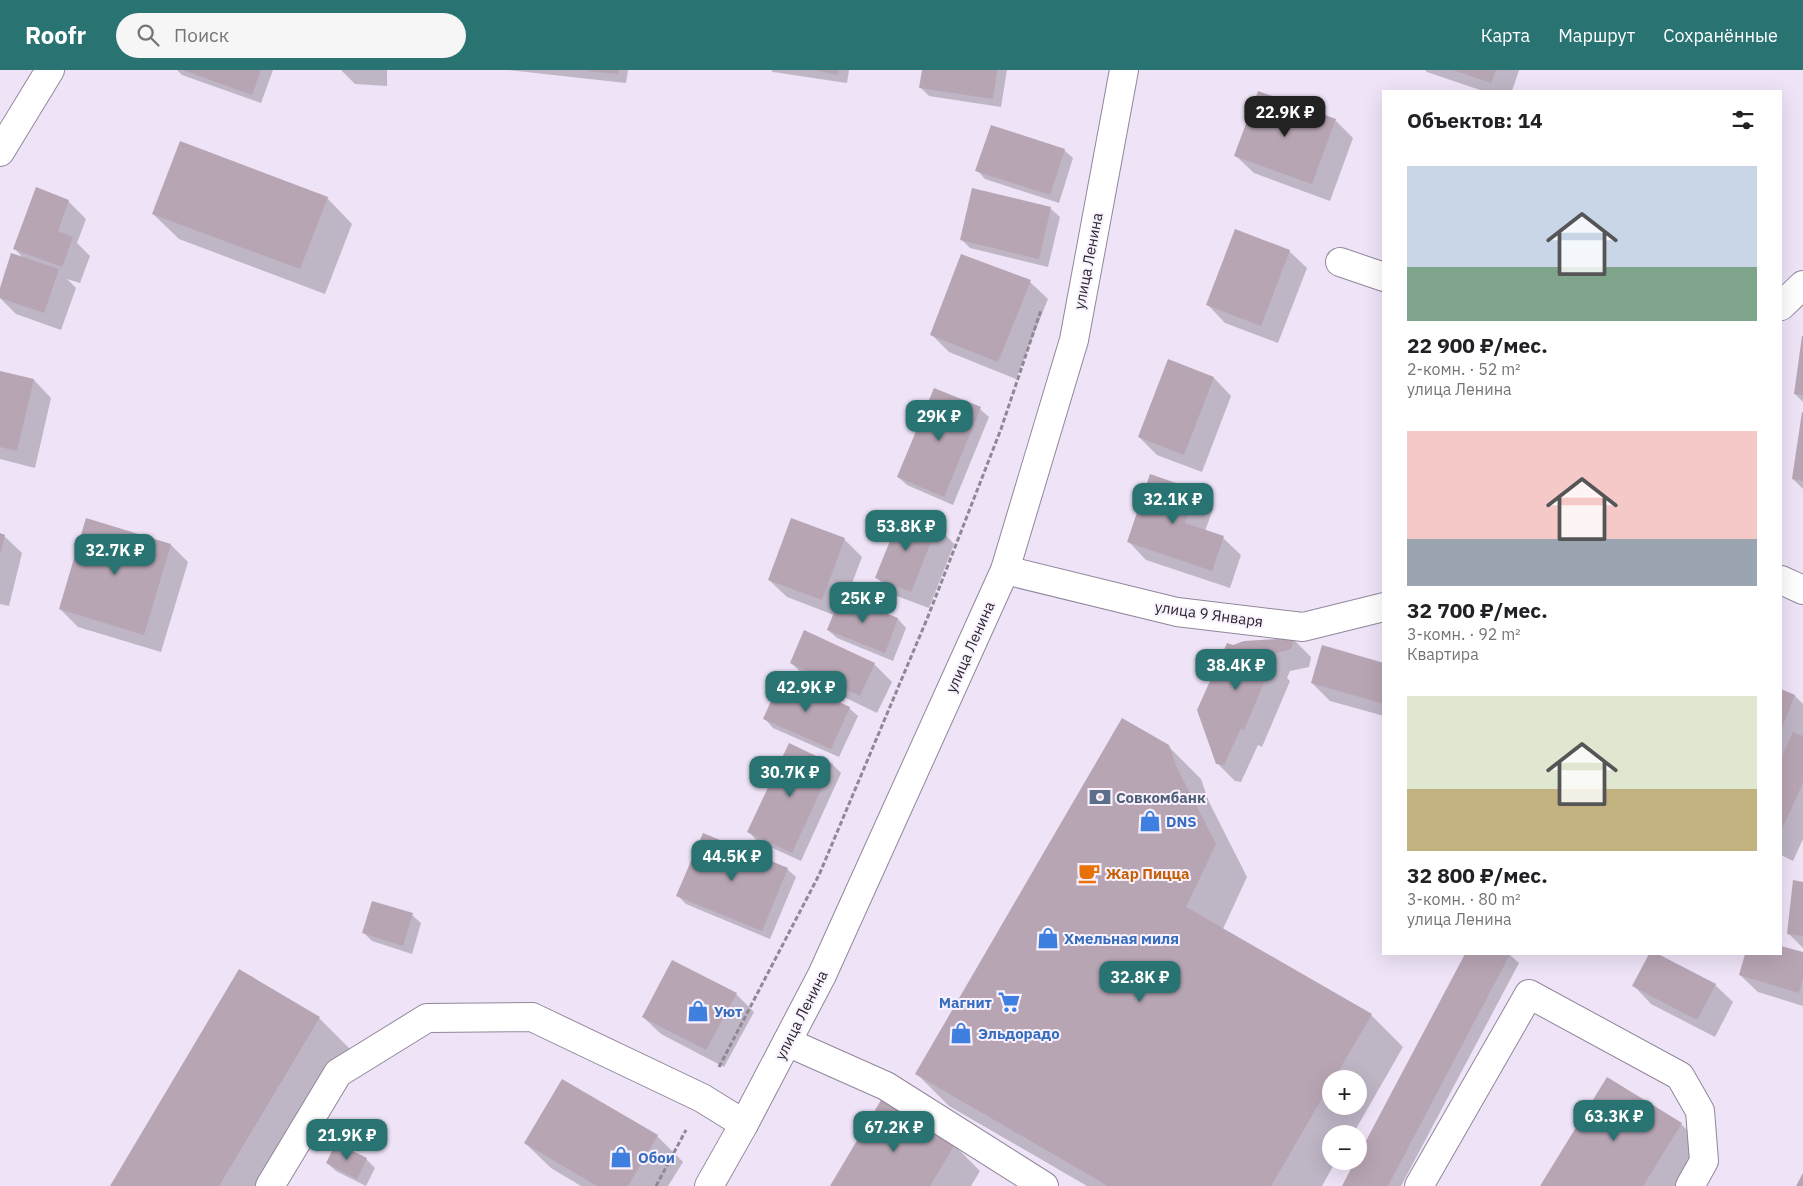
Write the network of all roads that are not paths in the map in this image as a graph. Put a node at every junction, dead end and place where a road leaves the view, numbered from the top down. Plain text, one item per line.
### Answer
1 (50, 70) edge
2 (1124, 70) edge
3 (0, 152) edge
4 (1340, 262) dead end
5 (1382, 276) edge
6 (1803, 285) edge
7 (1782, 305) edge
8 (1005, 570) junction
9 (1782, 580) edge
10 (1803, 590) edge
11 (1382, 607) edge
12 (786, 1042) junction
13 (744, 1124) junction
14 (270, 1186) edge
15 (709, 1186) edge
16 (1044, 1186) edge
17 (1418, 1186) edge
18 (1690, 1186) edge

1 - 3 main road
2 - 8 main road, улица Ленина
4 - 5 main road
6 - 7 main road
8 - 11 main road, улица 9 Января
8 - 12 main road, улица Ленина
9 - 10 main road
12 - 13 main road, улица Ленина
12 - 16 main road
13 - 14 main road
13 - 15 main road, улица Ленина
17 - 18 main road

